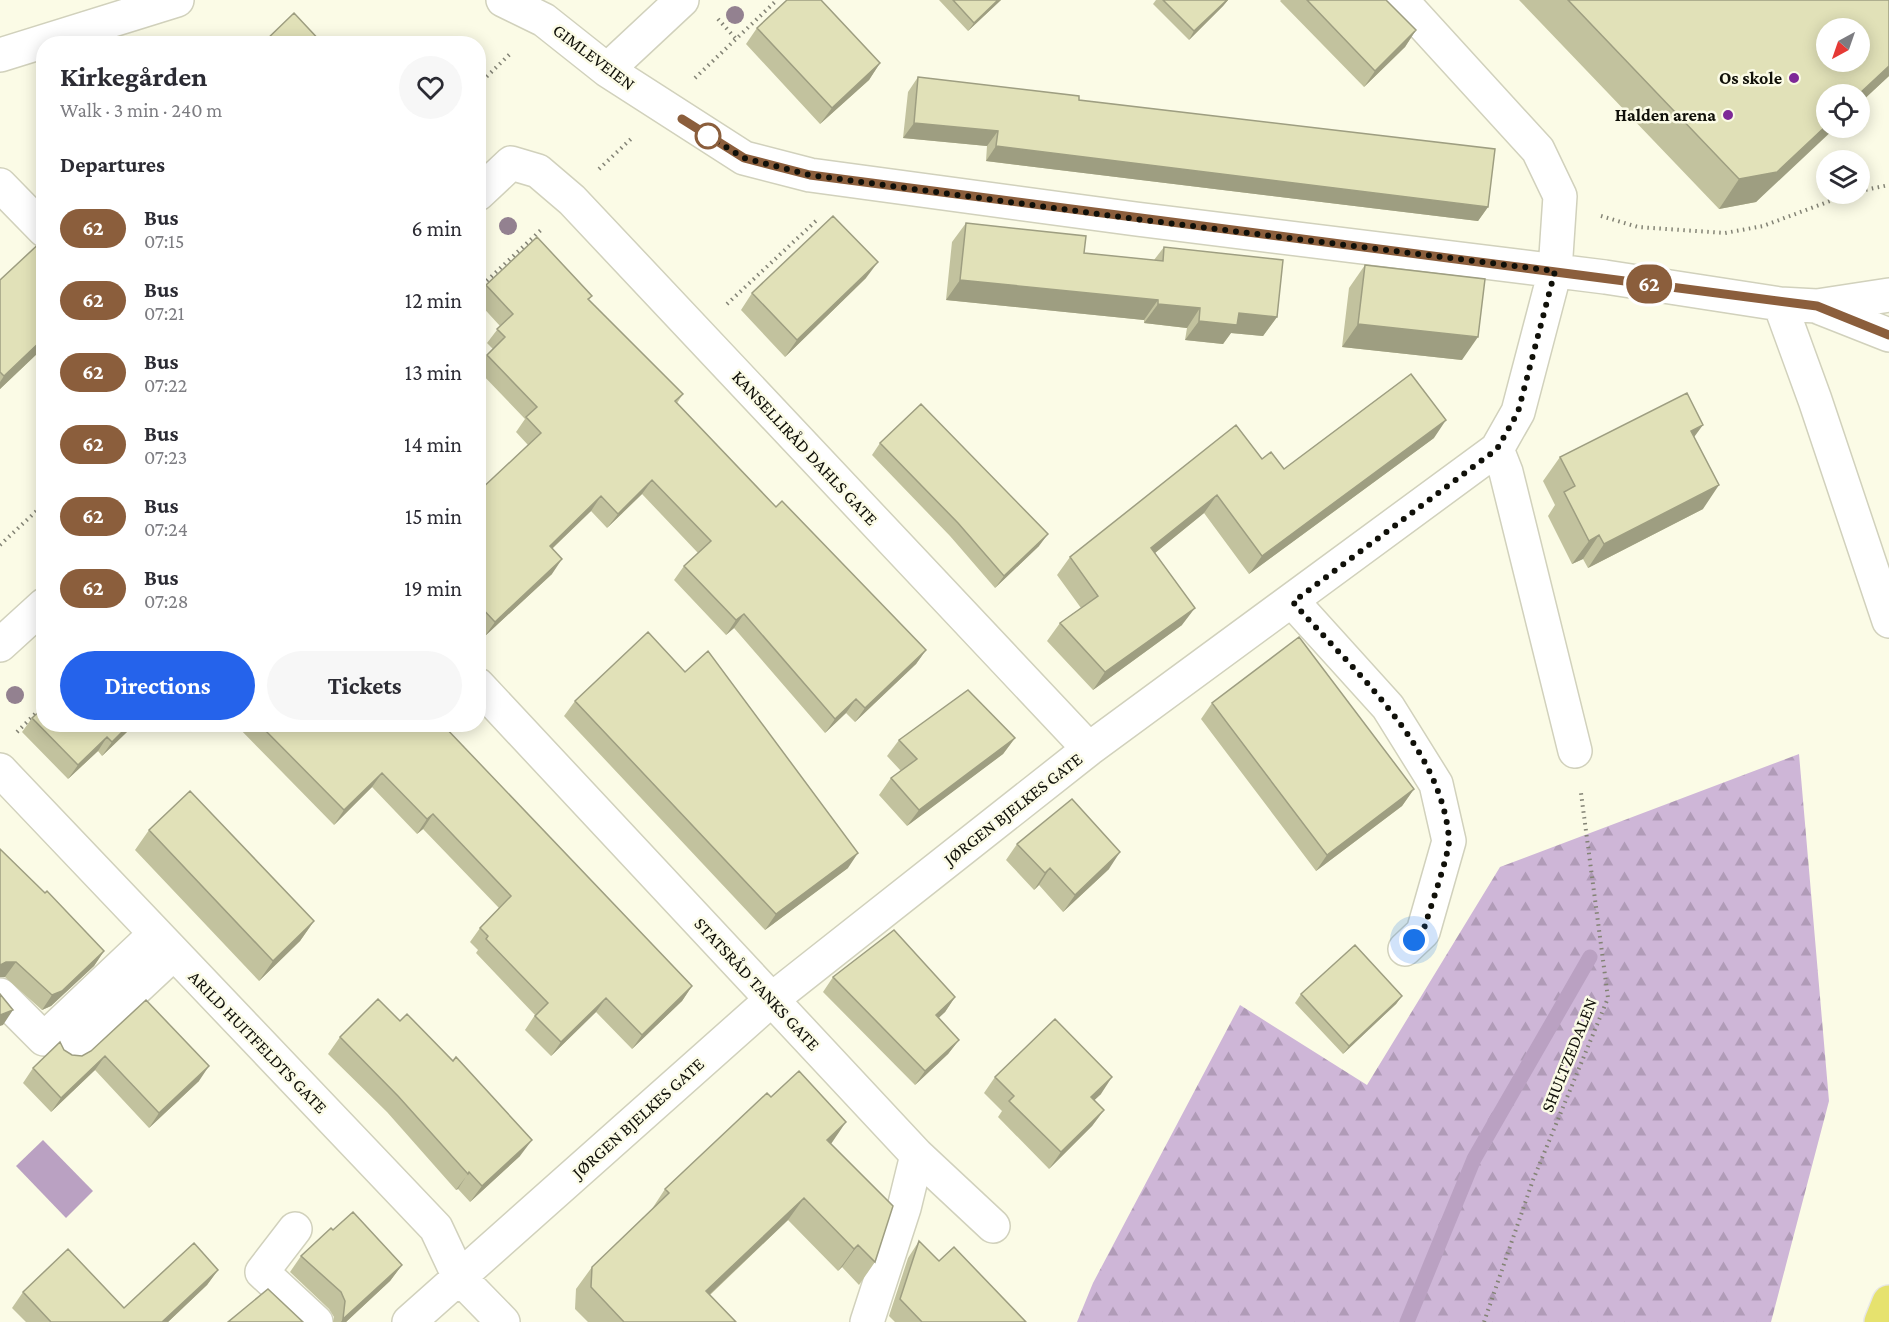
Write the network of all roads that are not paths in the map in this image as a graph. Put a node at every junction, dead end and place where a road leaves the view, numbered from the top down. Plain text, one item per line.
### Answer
1 (177, 0) edge
2 (502, 0) edge
3 (682, 0) edge
4 (1401, 0) edge
5 (61, 36) edge
6 (36, 44) edge
7 (0, 55) edge
8 (608, 70) junction
9 (0, 185) edge
10 (486, 187) edge
11 (36, 222) edge
12 (1555, 271) junction
13 (1889, 295) edge
14 (1780, 304) junction
15 (1817, 306) junction
16 (1889, 335) edge
17 (1497, 449) junction
18 (1293, 602) junction
19 (36, 612) edge
20 (1889, 621) edge
21 (0, 645) edge
22 (486, 695) edge
23 (1089, 749) junction
24 (1575, 751) road end
25 (0, 770) edge
26 (165, 944) junction
27 (1404, 949) dead end
28 (0, 995) edge
29 (771, 1000) junction
30 (68, 1052) edge
31 (917, 1155) junction
32 (993, 1226) dead end
33 (295, 1229) dead end
34 (459, 1276) junction
35 (1889, 1302) edge
36 (316, 1322) edge
37 (409, 1322) edge
38 (503, 1322) edge
39 (867, 1322) edge
40 (1881, 1322) edge

1 - 5 street
2 - 8 street, GIMLEVEIEN
3 - 8 street
4 - 12 street, JØRGEN BJELKES GATE
6 - 7 street
8 - 12 street, GIMLEVEIEN
9 - 11 street
10 - 23 street, KANSELLIRÅD DAHLS GATE
12 - 14 street, GIMLEVEIEN
12 - 17 street, JØRGEN BJELKES GATE
13 - 15 street
14 - 15 street, GIMLEVEIEN
14 - 20 street
15 - 16 street
17 - 18 street, JØRGEN BJELKES GATE
17 - 24 street
18 - 23 street, JØRGEN BJELKES GATE
18 - 27 street
19 - 21 street
22 - 29 street, STATSRÅD TANKS GATE
23 - 29 street, JØRGEN BJELKES GATE
25 - 26 street, ARILD HUITFELDTS GATE
26 - 28 street
26 - 30 street
26 - 34 street, ARILD HUITFELDTS GATE
29 - 31 street, STATSRÅD TANKS GATE
29 - 34 street, JØRGEN BJELKES GATE
31 - 32 street, STATSRÅD TANKS GATE
31 - 39 street
33 - 36 street
34 - 37 street, JØRGEN BJELKES GATE
34 - 38 street, ARILD HUITFELDTS GATE
35 - 40 main road

